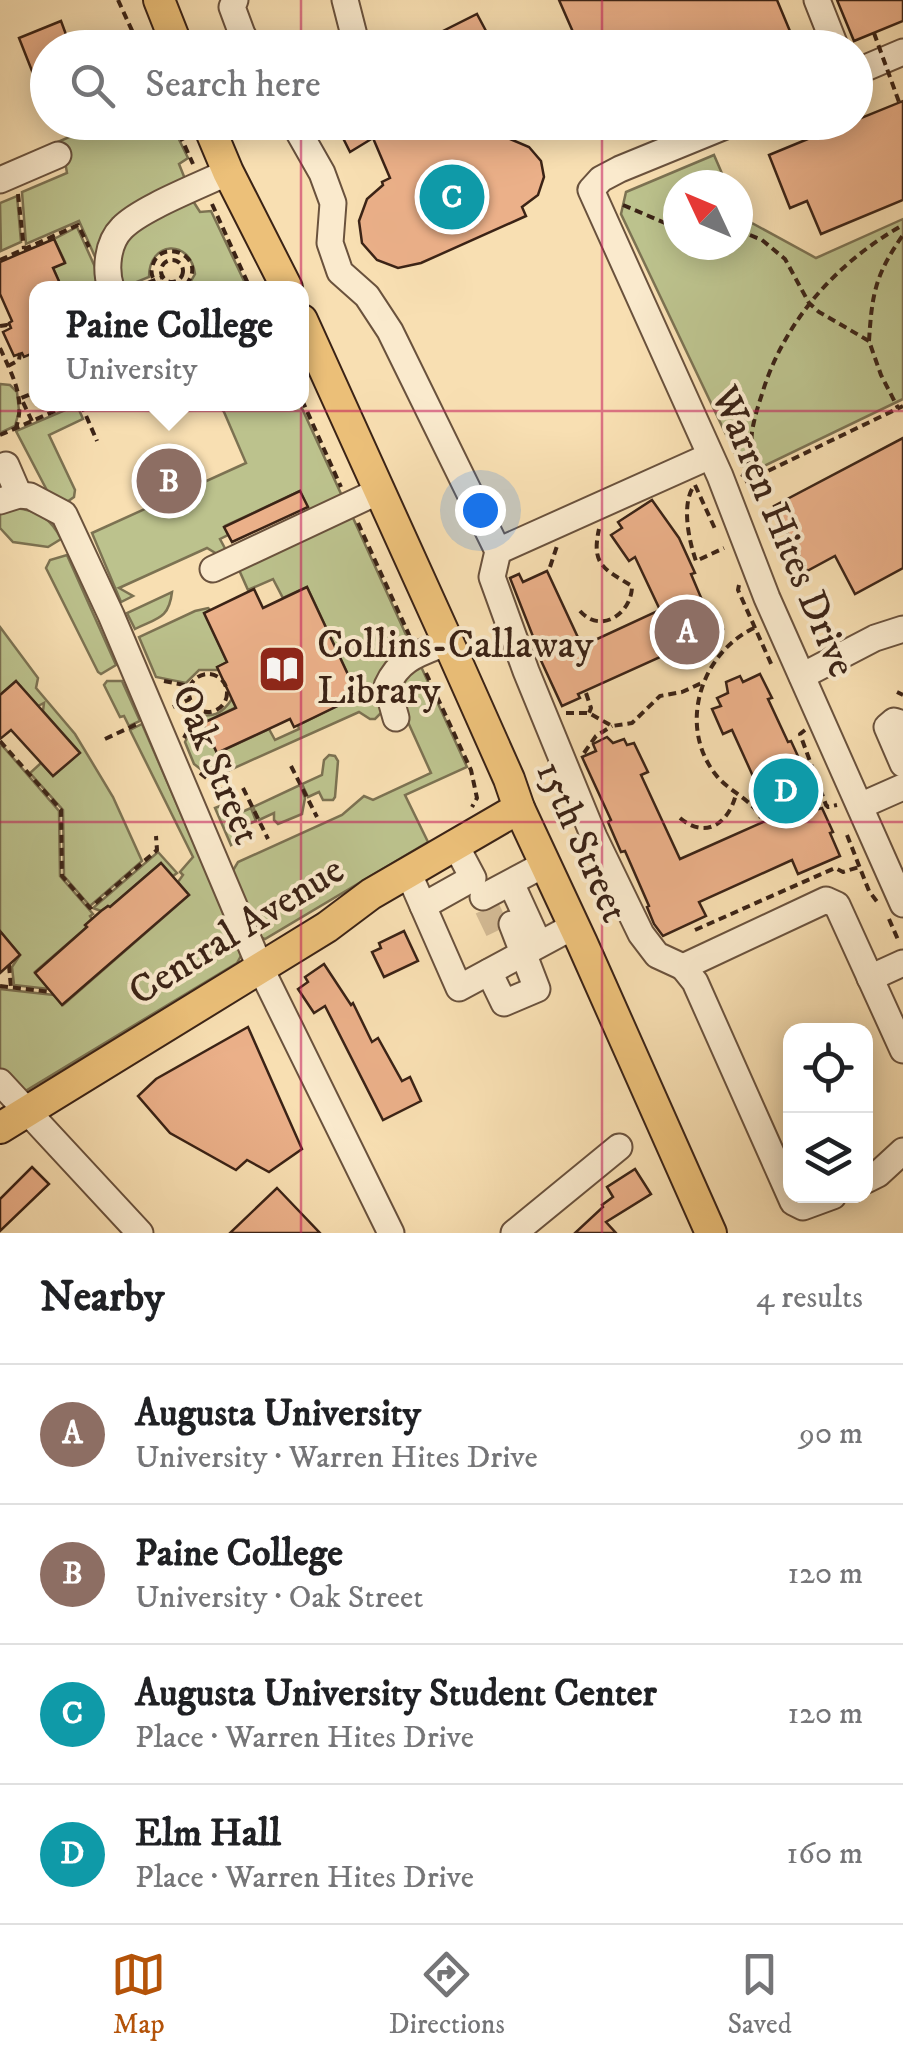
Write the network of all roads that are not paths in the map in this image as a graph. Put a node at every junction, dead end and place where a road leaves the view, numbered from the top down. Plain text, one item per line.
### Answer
1 (159, 0) edge
2 (235, 0) edge
3 (345, 0) edge
4 (817, 0) edge
5 (171, 30) edge
6 (241, 30) edge
7 (353, 30) edge
8 (829, 30) edge
9 (903, 52) edge
10 (873, 65) edge
11 (211, 140) edge
12 (303, 140) edge
13 (707, 140) edge
14 (58, 155) dead end
15 (6, 178) edge
16 (216, 178) junction
17 (108, 281) edge
18 (282, 281) edge
19 (309, 336) edge
20 (710, 456) junction
21 (6, 465) dead end
22 (379, 491) junction
23 (9, 498) edge
24 (498, 551) junction
25 (214, 570) dead end
26 (903, 629) edge
27 (448, 642) junction
28 (790, 674) junction
29 (396, 718) dead end
30 (903, 724) edge
31 (903, 764) edge
32 (903, 788) edge
33 (903, 802) edge
34 (519, 808) junction
35 (853, 817) junction
36 (455, 844) junction
37 (545, 864) junction
38 (408, 872) junction
39 (495, 902) junction
40 (903, 904) edge
41 (422, 906) junction
42 (574, 926) junction
43 (516, 958) junction
44 (903, 963) edge
45 (260, 967) junction
46 (683, 967) junction
47 (903, 976) edge
48 (872, 983) junction
49 (903, 1050) edge
50 (0, 1082) edge
51 (27, 1112) junction
52 (0, 1128) edge
53 (619, 1148) dead end
54 (903, 1150) edge
55 (873, 1176) edge
56 (783, 1180) edge
57 (140, 1233) edge
58 (391, 1233) edge
59 (514, 1233) edge
60 (711, 1233) edge

1 - 5 main road
2 - 6 street
3 - 7 street
4 - 8 street
9 - 10 street
11 - 16 main road
12 - 24 street
13 - 20 street, Warren Hites Drive
14 - 15 street
16 - 17 street
16 - 18 main road
19 - 22 main road, 15th Street
20 - 24 street
20 - 28 street, Warren Hites Drive
21 - 23 street
22 - 25 street
22 - 27 main road, 15th Street
23 - 45 street, Oak Street
24 - 46 street
26 - 28 street
27 - 29 street
27 - 34 main road, 15th Street
28 - 35 street, Warren Hites Drive
30 - 31 street
32 - 35 street
33 - 35 street
34 - 36 main road, Central Avenue
34 - 37 main road, 15th Street
35 - 40 street, Warren Hites Drive
36 - 38 main road, Central Avenue
36 - 39 street
37 - 39 street
37 - 42 main road, 15th Street
38 - 41 street
38 - 45 main road, Central Avenue
39 - 41 street
39 - 43 street
39 - 43 street
41 - 43 street
42 - 43 street
42 - 60 main road, 15th Street
44 - 48 street
45 - 51 main road, Central Avenue
45 - 58 street, Oak Street
46 - 48 street
46 - 56 street
47 - 48 street
48 - 49 street
50 - 51 street
51 - 52 main road, Central Avenue
51 - 57 street
53 - 59 street
54 - 55 street

